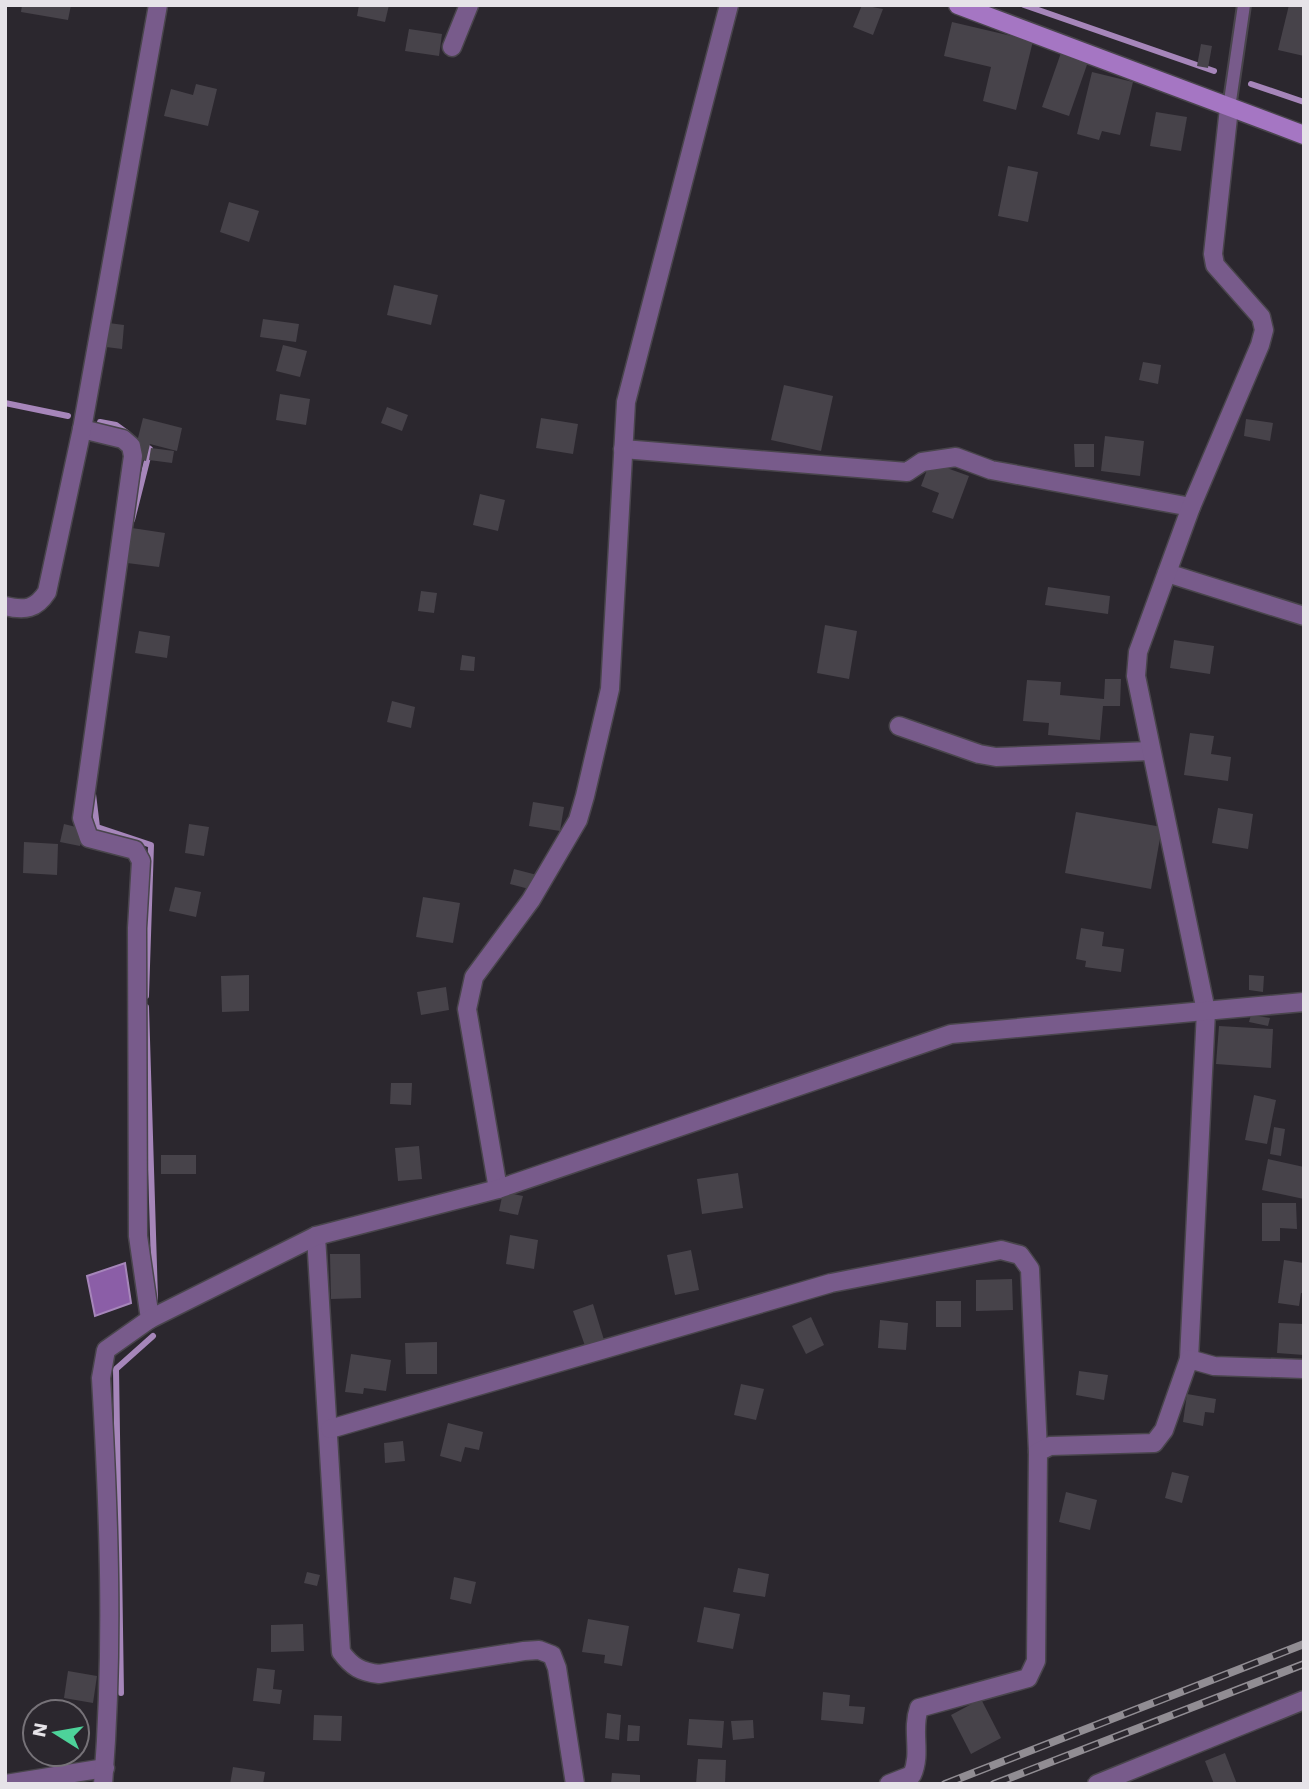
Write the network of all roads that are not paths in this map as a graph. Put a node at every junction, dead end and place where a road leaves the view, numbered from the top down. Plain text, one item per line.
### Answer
1 (158, 5) edge
2 (469, 5) edge
3 (729, 5) edge
4 (958, 5) edge
5 (1244, 5) edge
6 (452, 47) dead end
7 (1230, 108) junction
8 (1304, 135) edge
9 (82, 429) junction
10 (623, 449) junction
11 (1191, 507) junction
12 (1167, 573) junction
13 (5, 606) edge
14 (1304, 616) edge
15 (899, 726) dead end
16 (1150, 751) junction
17 (1304, 1002) edge
18 (1206, 1011) junction
19 (498, 1189) junction
20 (316, 1236) junction
21 (150, 1320) junction
22 (1189, 1359) junction
23 (1304, 1369) edge
24 (330, 1429) junction
25 (1038, 1452) junction
26 (1304, 1700) edge
27 (104, 1776) edge
28 (6, 1784) edge
29 (575, 1784) edge
30 (889, 1784) edge
31 (1097, 1784) edge

1 - 9 street
2 - 6 street
3 - 10 street
4 - 7 main road
5 - 7 lane
7 - 8 main road
7 - 11 street
9 - 13 street
9 - 21 street
10 - 11 street
10 - 19 street
11 - 12 street
12 - 14 street
12 - 16 street
15 - 16 street
16 - 18 street
17 - 18 street
18 - 19 street
18 - 22 street
19 - 20 street
20 - 21 street
20 - 24 street
21 - 27 street
22 - 23 street
22 - 25 street
24 - 25 street
24 - 29 street
25 - 30 street
26 - 31 street
27 - 28 street

